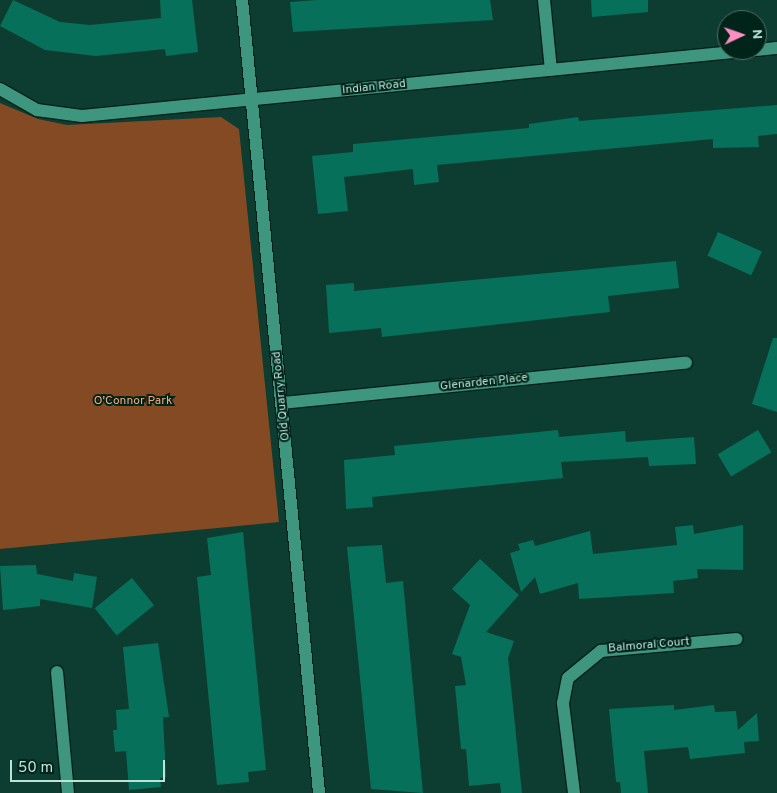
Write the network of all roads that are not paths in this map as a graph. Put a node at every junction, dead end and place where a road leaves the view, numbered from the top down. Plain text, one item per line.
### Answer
1 (242, 0) edge
2 (544, 0) edge
3 (717, 54) edge
4 (551, 70) junction
5 (0, 89) edge
6 (251, 101) junction
7 (686, 363) dead end
8 (282, 403) junction
9 (736, 639) dead end
10 (57, 672) dead end
11 (68, 793) edge
12 (319, 793) edge
13 (574, 793) edge

1 - 6 street, Old Quarry Road
2 - 4 street
3 - 4 street, Indian Road
4 - 6 street, Indian Road
5 - 6 street, Indian Road
6 - 8 street, Old Quarry Road
7 - 8 street, Glenarden Place
8 - 12 street, Old Quarry Road
9 - 13 street, Balmoral Court
10 - 11 street

